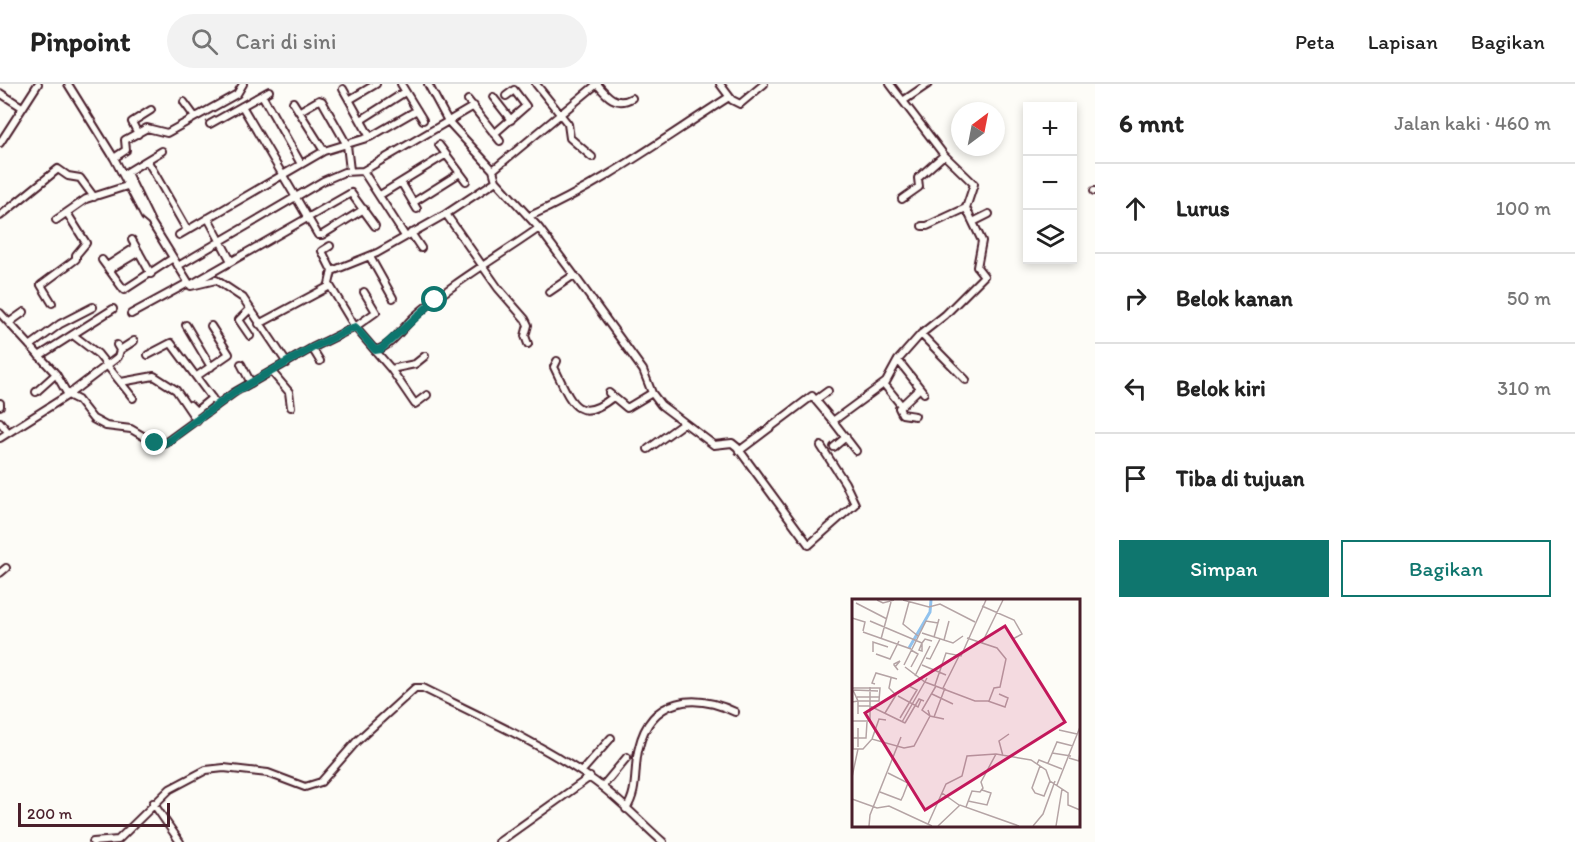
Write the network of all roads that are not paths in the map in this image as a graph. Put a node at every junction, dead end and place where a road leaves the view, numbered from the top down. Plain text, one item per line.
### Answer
1 (38, 84) edge
2 (69, 84) edge
3 (243, 84) edge
4 (376, 84) edge
5 (400, 84) edge
6 (428, 84) edge
7 (536, 84) edge
8 (597, 84) edge
9 (720, 84) edge
10 (764, 84) edge
11 (890, 84) edge
12 (928, 84) edge
13 (343, 90) dead end
14 (269, 91) dead end
15 (405, 92) junction
16 (0, 93) edge
17 (262, 95) junction
18 (327, 95) dead end
19 (506, 96) dead end
20 (493, 97) dead end
21 (729, 97) junction
22 (632, 98) dead end
23 (321, 100) junction
24 (349, 100) junction
25 (468, 100) dead end
26 (903, 101) junction
27 (184, 102) dead end
28 (293, 102) dead end
29 (242, 106) junction
30 (474, 106) junction
31 (22, 107) junction
32 (151, 110) dead end
33 (417, 110) junction
34 (300, 111) junction
35 (561, 115) junction
36 (195, 117) junction
37 (361, 120) junction
38 (423, 120) dead end
39 (511, 120) junction
40 (448, 121) junction
41 (210, 124) dead end
42 (138, 134) junction
43 (494, 134) junction
44 (370, 137) junction
45 (0, 141) edge
46 (500, 141) dead end
47 (347, 145) junction
48 (439, 145) dead end
49 (162, 151) dead end
50 (324, 151) junction
51 (446, 154) junction
52 (944, 155) junction
53 (592, 157) dead end
54 (114, 158) junction
55 (147, 160) junction
56 (302, 165) junction
57 (350, 170) junction
58 (493, 170) junction
59 (363, 171) junction
60 (460, 173) junction
61 (124, 174) junction
62 (284, 176) junction
63 (466, 181) dead end
64 (496, 181) junction
65 (401, 182) junction
66 (127, 186) junction
67 (380, 195) junction
68 (94, 197) junction
69 (295, 197) junction
70 (902, 199) dead end
71 (414, 202) junction
72 (966, 208) junction
73 (364, 209) junction
74 (417, 209) dead end
75 (67, 213) junction
76 (446, 214) junction
77 (988, 214) dead end
78 (0, 216) edge
79 (530, 216) junction
80 (208, 218) junction
81 (308, 219) junction
82 (56, 220) dead end
83 (151, 222) junction
84 (973, 222) junction
85 (375, 226) dead end
86 (921, 226) dead end
87 (539, 228) junction
88 (187, 230) junction
89 (408, 234) junction
90 (179, 235) dead end
91 (132, 240) dead end
92 (221, 241) junction
93 (330, 246) dead end
94 (421, 248) dead end
95 (138, 250) junction
96 (370, 257) junction
97 (173, 258) junction
98 (231, 261) junction
99 (178, 267) junction
100 (483, 267) junction
101 (332, 272) junction
102 (151, 274) junction
103 (574, 275) junction
104 (189, 284) junction
105 (330, 286) junction
106 (364, 292) dead end
107 (549, 292) dead end
108 (393, 298) dead end
109 (52, 303) dead end
110 (93, 307) dead end
111 (113, 309) dead end
112 (249, 310) junction
113 (24, 312) dead end
114 (0, 313) edge
115 (131, 314) dead end
116 (8, 321) junction
117 (259, 324) junction
118 (186, 325) dead end
119 (0, 326) edge
120 (211, 326) dead end
121 (355, 327) junction
122 (921, 334) junction
123 (73, 335) junction
124 (250, 336) dead end
125 (134, 341) dead end
126 (528, 344) dead end
127 (30, 346) junction
128 (312, 348) junction
129 (375, 350) junction
130 (148, 355) dead end
131 (39, 356) junction
132 (425, 356) dead end
133 (898, 360) junction
134 (321, 361) dead end
135 (557, 361) dead end
136 (287, 363) junction
137 (241, 364) dead end
138 (108, 365) junction
139 (211, 367) junction
140 (391, 369) junction
141 (272, 372) junction
142 (56, 374) junction
143 (197, 376) junction
144 (966, 380) dead end
145 (121, 382) junction
146 (251, 383) junction
147 (884, 384) junction
148 (828, 391) dead end
149 (36, 392) dead end
150 (652, 393) junction
151 (68, 395) junction
152 (427, 395) dead end
153 (133, 398) dead end
154 (212, 398) junction
155 (817, 399) junction
156 (185, 403) junction
157 (217, 405) junction
158 (901, 405) junction
159 (291, 407) dead end
160 (915, 416) dead end
161 (196, 421) junction
162 (834, 421) junction
163 (0, 422) edge
164 (684, 423) junction
165 (8, 432) junction
166 (846, 437) junction
167 (0, 438) edge
168 (821, 446) dead end
169 (834, 447) dead end
170 (648, 449) dead end
171 (739, 451) junction
172 (856, 451) dead end
173 (6, 568) dead end
174 (0, 573) edge
175 (735, 712) dead end
176 (610, 738) dead end
177 (627, 757) dead end
178 (582, 772) junction
179 (590, 777) junction
180 (602, 787) junction
181 (153, 803) junction
182 (626, 809) junction
183 (93, 842) edge
184 (180, 842) edge
185 (499, 842) edge
186 (663, 842) edge

1 - 31 street
2 - 54 street
3 - 36 street
4 - 24 street
5 - 15 street
6 - 40 street
7 - 35 street
8 - 22 street
8 - 35 street
9 - 21 street
10 - 21 street
11 - 26 street
12 - 26 street
13 - 24 street
14 - 17 street
15 - 33 street
15 - 37 street
16 - 31 street
17 - 29 street
17 - 56 street
18 - 23 street
19 - 39 street
20 - 39 street
21 - 79 street
23 - 34 street
23 - 47 street
24 - 37 street
25 - 30 street
26 - 52 street
27 - 36 street
28 - 34 street
29 - 41 street
29 - 62 street
30 - 40 street
30 - 43 street
31 - 45 street
32 - 42 street
33 - 38 street
33 - 44 street
34 - 50 street
35 - 53 street
35 - 58 street
36 - 42 street
37 - 44 street
39 - 43 street
40 - 58 street
40 - 59 street
42 - 54 street
43 - 46 street
44 - 47 street
47 - 50 street
47 - 57 street
48 - 51 street
49 - 55 street
50 - 56 street
51 - 60 street
51 - 65 street
52 - 70 street
52 - 72 street
54 - 61 street
55 - 61 street
55 - 88 street
56 - 62 street
57 - 59 street
57 - 69 street
58 - 64 street
59 - 67 street
60 - 63 street
60 - 71 street
61 - 66 street
61 - 83 street
62 - 69 street
62 - 80 street
64 - 76 street
64 - 79 street
65 - 67 street
65 - 71 street
66 - 68 street
66 - 83 street
67 - 89 street
68 - 75 street
68 - 78 street
69 - 81 street
69 - 92 street
71 - 74 street
72 - 84 street
72 - 86 street
73 - 81 street
73 - 81 street
73 - 85 street
75 - 82 street
75 - 109 street
76 - 89 street
76 - 100 street
77 - 84 street
79 - 87 street
80 - 88 street
80 - 92 street
81 - 98 street
83 - 97 street
84 - 122 street
87 - 100 street
87 - 103 street
88 - 90 street
89 - 94 street
89 - 96 street
91 - 95 street
92 - 98 street
92 - 99 street
93 - 101 street
95 - 102 street
95 - 102 street
96 - 101 street
96 - 108 street
97 - 99 street
97 - 102 street
98 - 104 street
99 - 104 street
100 - 126 street
100 - 129 street
101 - 105 street
103 - 107 street
103 - 150 street
104 - 112 street
104 - 115 street
105 - 117 street
105 - 121 street
106 - 121 street
110 - 127 street
111 - 123 street
112 - 117 street
112 - 124 street
113 - 116 street
114 - 116 street
116 - 119 street
116 - 127 street
117 - 136 street
118 - 139 street
120 - 139 street
121 - 128 street
121 - 129 street
122 - 133 street
122 - 144 street
123 - 131 street
123 - 138 street
125 - 138 street
127 - 131 street
128 - 134 street
128 - 136 street
129 - 140 street
130 - 143 street
131 - 142 street
132 - 140 street
133 - 147 street
133 - 158 street
135 - 150 street
136 - 141 street
137 - 146 street
138 - 145 street
138 - 151 street
139 - 143 street
140 - 152 street
141 - 146 street
141 - 159 street
142 - 149 street
142 - 151 street
143 - 154 street
145 - 153 street
145 - 156 street
146 - 157 street
147 - 158 street
147 - 162 street
148 - 155 street
150 - 164 street
151 - 161 street
151 - 165 street
154 - 156 street
154 - 157 street
155 - 162 street
155 - 171 street
156 - 161 street
157 - 161 street
158 - 160 street
162 - 166 street
163 - 165 street
164 - 170 street
164 - 171 street
165 - 167 street
166 - 169 street
166 - 172 street
168 - 171 street
173 - 174 street
175 - 182 street
176 - 178 street
177 - 180 street
178 - 179 street
178 - 181 street
179 - 180 street
179 - 185 street
180 - 182 street
181 - 183 street
181 - 184 street
182 - 186 street

